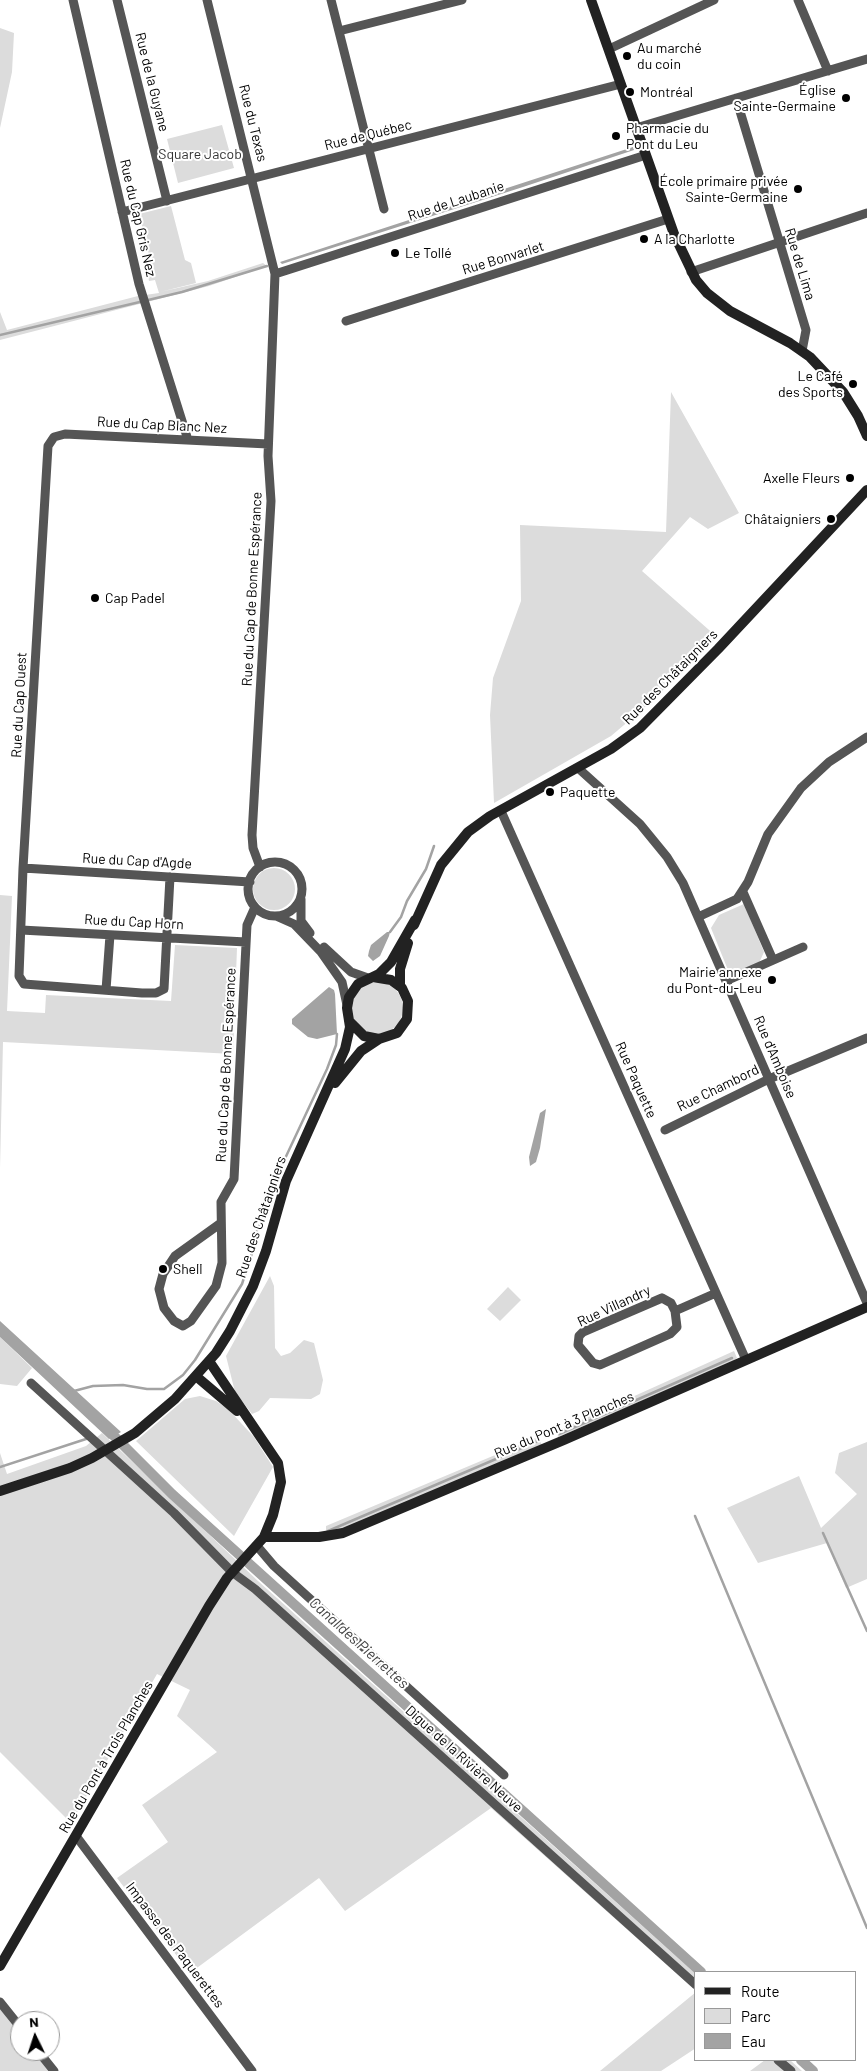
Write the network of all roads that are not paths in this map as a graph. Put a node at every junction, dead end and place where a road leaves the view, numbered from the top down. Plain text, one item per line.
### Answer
1 (72, 0) edge
2 (117, 0) edge
3 (208, 0) edge
4 (332, 0) edge
5 (591, 0) edge
6 (714, 0) edge
7 (798, 0) edge
8 (457, 1) edge
9 (339, 31) junction
10 (609, 49) junction
11 (867, 59) edge
12 (828, 71) junction
13 (621, 84) junction
14 (736, 98) junction
15 (636, 128) junction
16 (369, 149) junction
17 (646, 154) junction
18 (253, 179) junction
19 (167, 200) junction
20 (384, 209) dead end
21 (122, 212) junction
22 (867, 213) edge
23 (668, 219) junction
24 (779, 242) junction
25 (271, 252) joint
26 (691, 272) junction
27 (275, 274) junction
28 (346, 321) dead end
29 (802, 351) junction
30 (867, 436) edge
31 (54, 437) joint
32 (188, 440) junction
33 (268, 444) junction
34 (867, 490) edge
35 (867, 737) edge
36 (578, 768) junction
37 (500, 811) junction
38 (260, 867) junction
39 (23, 868) junction
40 (170, 877) junction
41 (250, 882) junction
42 (743, 892) junction
43 (301, 896) junction
44 (255, 907) junction
45 (275, 916) junction
46 (698, 917) junction
47 (415, 920) junction
48 (21, 930) junction
49 (110, 935) junction
50 (167, 938) junction
51 (246, 942) junction
52 (803, 947) dead end
53 (773, 960) junction
54 (371, 978) junction
55 (726, 980) junction
56 (400, 986) junction
57 (106, 990) junction
58 (347, 1004) junction
59 (350, 1022) junction
60 (867, 1038) edge
61 (379, 1039) junction
62 (769, 1078) junction
63 (326, 1096) junction
64 (664, 1130) dead end
65 (220, 1223) junction
66 (716, 1293) junction
67 (867, 1305) edge
68 (675, 1311) junction
69 (746, 1360) junction
70 (209, 1361) junction
71 (197, 1377) junction
72 (32, 1383) dead end
73 (253, 1428) junction
74 (109, 1449) junction
75 (0, 1491) edge
76 (264, 1537) junction
77 (257, 1546) junction
78 (236, 1568) junction
79 (504, 1775) dead end
80 (76, 1836) junction
81 (0, 1966) edge
82 (694, 1983) edge
83 (0, 2002) edge
84 (10, 2014) edge
85 (46, 2061) edge
86 (779, 2061) edge
87 (54, 2071) edge
88 (252, 2071) edge
89 (791, 2071) edge

1 - 21 street, Rue du Cap Gris Nez
2 - 19 street, Rue de la Guyane
3 - 18 street, Rue du Texas
4 - 9 street
5 - 10 street
6 - 10 street
7 - 12 street
8 - 9 street
9 - 16 street
10 - 13 street
11 - 12 street
12 - 14 street
13 - 15 street
13 - 16 street, Rue de Québec
14 - 15 street
14 - 24 street, Rue de Lima
15 - 17 street
16 - 18 street, Rue de Québec
16 - 20 street
17 - 23 street
17 - 27 street, Rue de Laubanie
18 - 19 street, Rue de Québec
18 - 25 street, Rue du Texas
19 - 21 street, Rue de Québec
21 - 32 street, Rue du Cap Gris Nez
22 - 24 street
23 - 26 street
23 - 28 street, Rue Bonvarlet
24 - 26 street
24 - 29 street, Rue de Lima
25 - 27 street, Rue du Cap de Bonne Espérance
26 - 29 street
27 - 33 street, Rue du Cap de Bonne Espérance
29 - 30 street
31 - 32 street, Rue du Cap Blanc Nez
31 - 39 street, Rue du Cap Ouest
32 - 33 street, Rue du Cap Blanc Nez
33 - 38 street, Rue du Cap de Bonne Espérance
34 - 36 street, Rue des Châtaigniers
35 - 42 street
36 - 37 street, Rue des Châtaigniers
36 - 46 street, Rue d'Amboise
37 - 47 street, Rue des Châtaigniers
37 - 66 street, Rue Paquette
38 - 41 street
38 - 43 street
39 - 40 street, Rue du Cap d'Agde
39 - 48 street, Rue du Cap Ouest
40 - 41 street, Rue du Cap d'Agde
40 - 50 street
41 - 44 street
42 - 46 street
42 - 53 street
43 - 45 street
43 - 54 street
44 - 45 street
44 - 51 street, Rue du Cap de Bonne Espérance
45 - 58 street
46 - 55 street, Rue d'Amboise
47 - 54 street, Rue des Châtaigniers
47 - 56 street, Rue des Châtaigniers
48 - 49 street, Rue du Cap Horn
48 - 57 street, Rue du Cap Ouest
49 - 50 street, Rue du Cap Horn
49 - 57 street
50 - 51 street, Rue du Cap Horn
50 - 57 street
51 - 65 street, Rue du Cap de Bonne Espérance
52 - 53 street
53 - 55 street
54 - 56 street
54 - 58 street, Rue des Châtaigniers
55 - 62 street, Rue d'Amboise
56 - 61 street, Rue des Châtaigniers
58 - 59 street, Rue des Châtaigniers
59 - 61 street
59 - 63 street, Rue des Châtaigniers
60 - 62 street, Rue Chambord
61 - 63 street, Rue des Châtaigniers
62 - 64 street, Rue Chambord
62 - 67 street, Rue d'Amboise
63 - 70 street, Rue des Châtaigniers
65 - 65 street, Rue du Cap de Bonne Espérance
66 - 68 street
66 - 69 street, Rue Paquette
67 - 69 street, Rue du Pont à 3 Planches
68 - 68 street, Rue Villandry
69 - 76 street, Rue du Pont à 3 Planches
70 - 71 street, Rue des Châtaigniers
70 - 73 street
71 - 73 street
71 - 74 street, Rue des Châtaigniers
72 - 74 street, Digue de la Rivière Neuve
73 - 76 street
74 - 75 street, Rue des Châtaigniers
74 - 78 street, Digue de la Rivière Neuve
76 - 77 street
77 - 78 street
77 - 79 street, Digue de la Rivière Neuve
78 - 80 street, Rue du Pont à Trois Planches
78 - 82 street, Digue de la Rivière Neuve
80 - 81 street, Rue du Pont à Trois Planches
80 - 88 street, Impasse des Paquerettes
83 - 84 street
85 - 87 street
86 - 89 street

